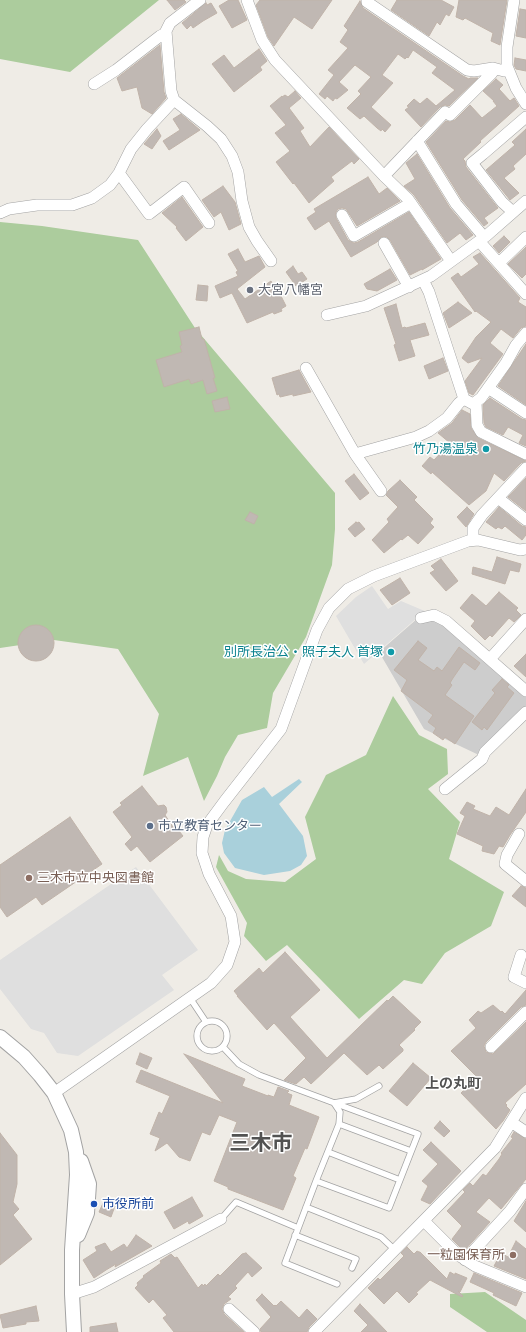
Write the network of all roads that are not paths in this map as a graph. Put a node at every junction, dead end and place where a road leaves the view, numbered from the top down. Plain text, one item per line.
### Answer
1 (200, 0) edge
2 (247, 0) edge
3 (367, 0) edge
4 (514, 0) edge
5 (166, 33) junction
6 (495, 69) junction
7 (508, 70) junction
8 (94, 84) dead end
9 (174, 100) junction
10 (526, 104) edge
11 (526, 117) edge
12 (417, 142) junction
13 (119, 173) junction
14 (384, 176) junction
15 (526, 201) edge
16 (411, 203) junction
17 (513, 212) junction
18 (0, 213) edge
19 (342, 215) dead end
20 (209, 223) dead end
21 (526, 237) edge
22 (482, 239) junction
23 (384, 243) dead end
24 (271, 261) dead end
25 (451, 261) junction
26 (499, 263) junction
27 (423, 280) junction
28 (409, 287) junction
29 (526, 294) edge
30 (327, 315) dead end
31 (526, 333) edge
32 (306, 368) dead end
33 (488, 388) junction
34 (464, 399) junction
35 (476, 402) junction
36 (526, 413) edge
37 (355, 454) junction
38 (526, 454) edge
39 (526, 468) edge
40 (381, 491) dead end
41 (498, 498) junction
42 (526, 520) edge
43 (473, 540) junction
44 (526, 549) edge
45 (420, 618) dead end
46 (526, 619) edge
47 (490, 659) junction
48 (526, 692) edge
49 (526, 712) edge
50 (445, 789) dead end
51 (519, 834) dead end
52 (526, 881) edge
53 (520, 955) edge
54 (526, 983) edge
55 (190, 998) junction
56 (526, 1012) edge
57 (206, 1022) junction
58 (0, 1037) edge
59 (0, 1047) edge
60 (223, 1047) junction
61 (491, 1047) dead end
62 (24, 1057) junction
63 (379, 1086) dead end
64 (54, 1093) junction
65 (526, 1098) edge
66 (334, 1103) junction
67 (511, 1122) junction
68 (339, 1124) junction
69 (526, 1132) edge
70 (411, 1151) junction
71 (328, 1152) junction
72 (400, 1180) junction
73 (316, 1181) junction
74 (526, 1189) edge
75 (306, 1207) junction
76 (221, 1219) joint
77 (424, 1221) junction
78 (298, 1228) junction
79 (295, 1235) junction
80 (395, 1250) junction
81 (465, 1260) junction
82 (352, 1268) dead end
83 (337, 1284) dead end
84 (526, 1287) edge
85 (72, 1294) junction
86 (229, 1309) dead end
87 (74, 1332) edge
88 (254, 1332) edge
89 (314, 1332) edge

1 - 5 street
2 - 14 street
3 - 6 street
4 - 7 street
5 - 8 street
5 - 9 street
6 - 7 street
6 - 12 street
7 - 10 street
9 - 13 street
9 - 24 street
11 - 17 street
12 - 14 street
12 - 22 street
13 - 18 street
13 - 20 street
14 - 16 street
15 - 17 street
16 - 19 street
16 - 25 street
17 - 22 street
21 - 26 street
22 - 25 street
22 - 26 street
23 - 28 street
25 - 27 street
26 - 29 street
27 - 28 street
27 - 34 street
28 - 30 street
31 - 33 street
32 - 37 street
33 - 35 street
33 - 36 street
34 - 35 street
34 - 37 street
35 - 38 street
37 - 40 street
39 - 41 street
41 - 42 street
41 - 43 street
43 - 44 street
43 - 55 street
45 - 47 street
46 - 47 street
47 - 48 street
49 - 50 street
51 - 52 street
53 - 54 street
55 - 57 lane
55 - 64 street
56 - 61 street
57 - 60 lane
57 - 60 lane
58 - 62 street
59 - 62 street
60 - 66 lane
62 - 64 street
63 - 66 lane
64 - 85 street
65 - 67 street
66 - 68 lane
66 - 70 lane
67 - 69 street
67 - 77 street
68 - 70 lane
68 - 71 lane
70 - 72 lane
71 - 72 lane
71 - 73 lane
72 - 73 lane
73 - 75 lane
74 - 81 street
75 - 78 lane
75 - 80 lane
76 - 78 lane
76 - 85 street
77 - 80 street
77 - 81 street
78 - 79 lane
79 - 82 lane
79 - 83 lane
80 - 89 street
81 - 84 street
85 - 87 street
86 - 88 street

